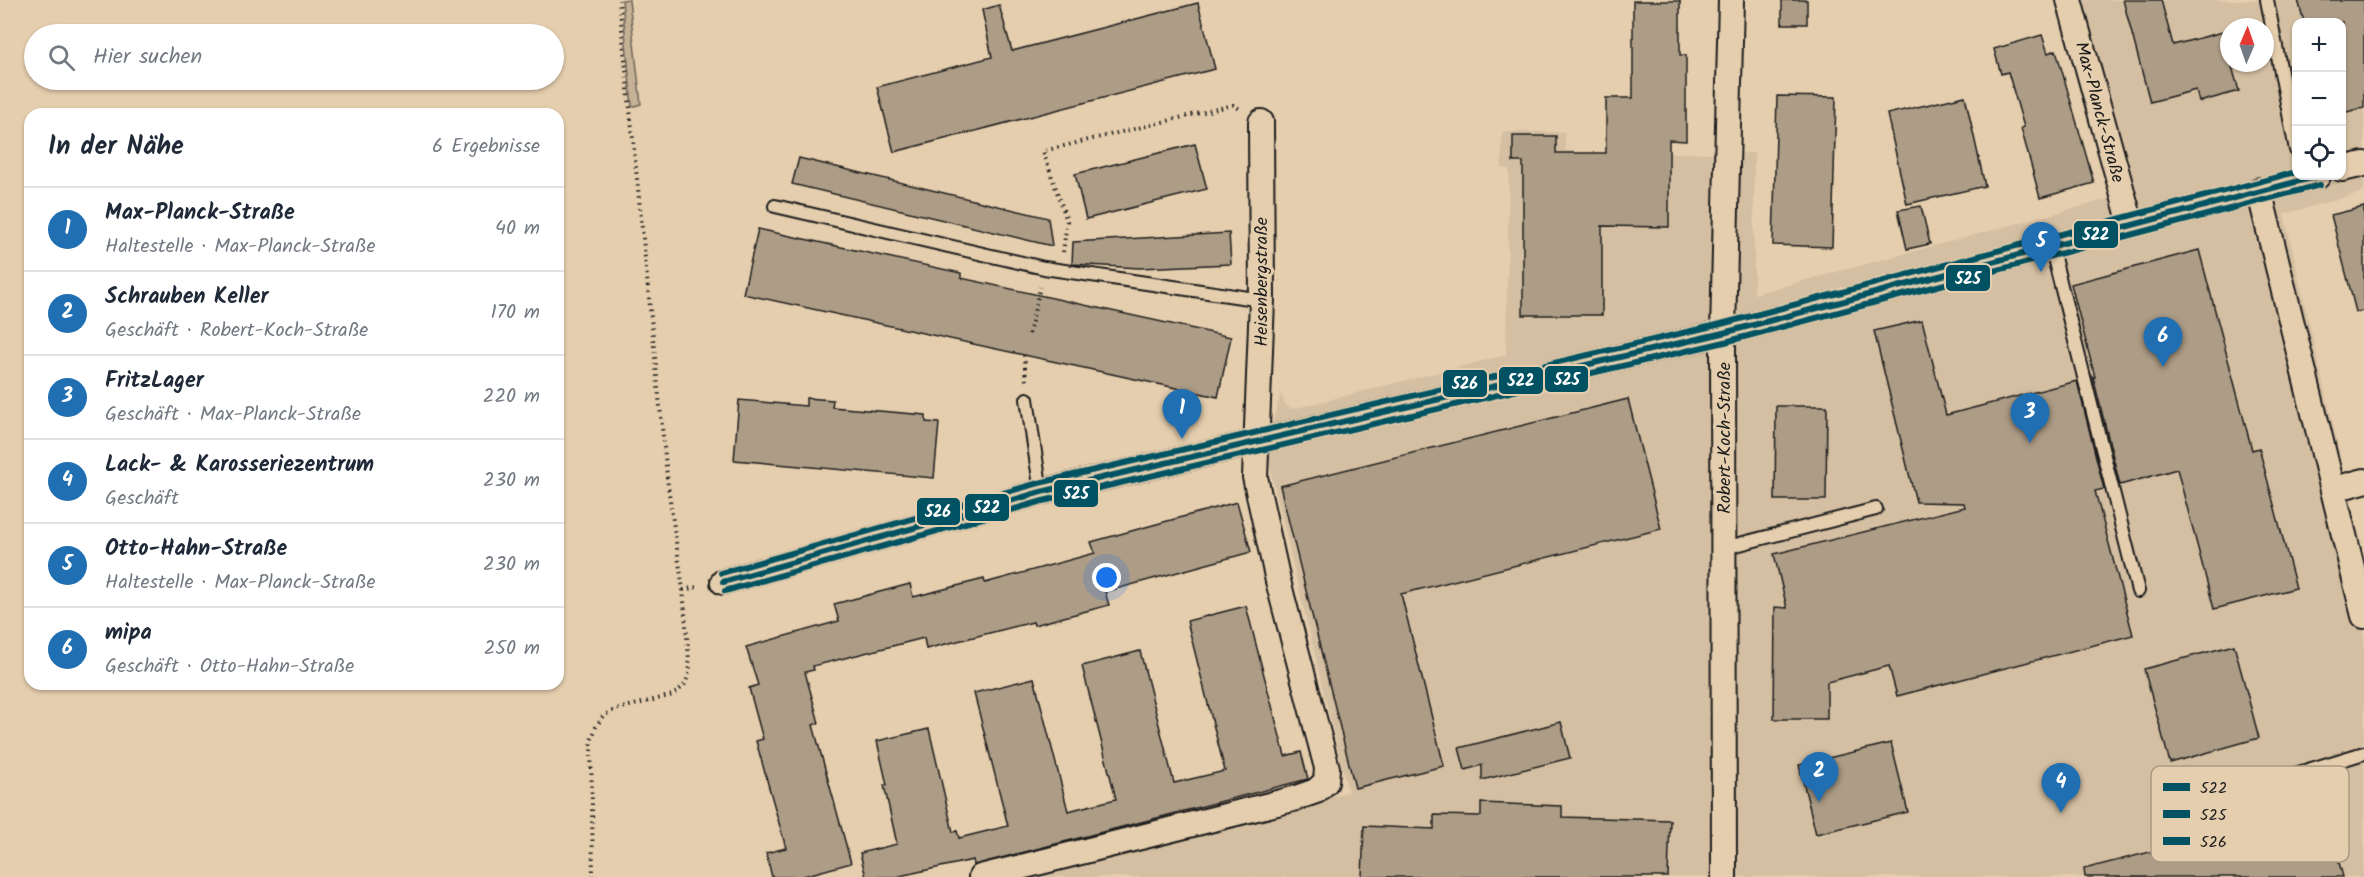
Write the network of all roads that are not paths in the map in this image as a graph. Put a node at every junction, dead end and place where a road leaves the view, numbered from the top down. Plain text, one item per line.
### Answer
1 (1731, 0) edge
2 (2069, 0) edge
3 (2267, 0) edge
4 (1261, 122) road end
5 (2292, 129) edge
6 (2364, 164) edge
7 (2346, 169) edge
8 (2296, 180) edge
9 (2259, 190) junction
10 (775, 206) dead end
11 (2131, 224) junction
12 (2051, 246) junction
13 (1262, 300) junction
14 (1724, 333) junction
15 (1027, 399) dead end
16 (1257, 441) junction
17 (2364, 481) edge
18 (2334, 489) junction
19 (1041, 492) junction
20 (1876, 509) dead end
21 (1724, 548) junction
22 (723, 582) dead end
23 (2138, 591) dead end
24 (2364, 616) edge
25 (2364, 753) edge
26 (2321, 766) edge
27 (981, 877) edge
28 (1724, 877) edge

1 - 14 street, Robert-Koch-Straße
2 - 11 street, Max-Planck-Straße
3 - 5 lane
4 - 13 street, Heisenbergstraße
6 - 7 street
8 - 9 street
9 - 11 street
9 - 18 street
10 - 13 lane
11 - 12 street
12 - 14 street
12 - 23 lane
13 - 16 street, Heisenbergstraße
14 - 16 street
14 - 21 street, Robert-Koch-Straße
15 - 19 lane
16 - 19 street
16 - 27 street
17 - 18 street
18 - 24 street
19 - 22 street
20 - 21 lane
21 - 28 street, Robert-Koch-Straße
25 - 26 lane

